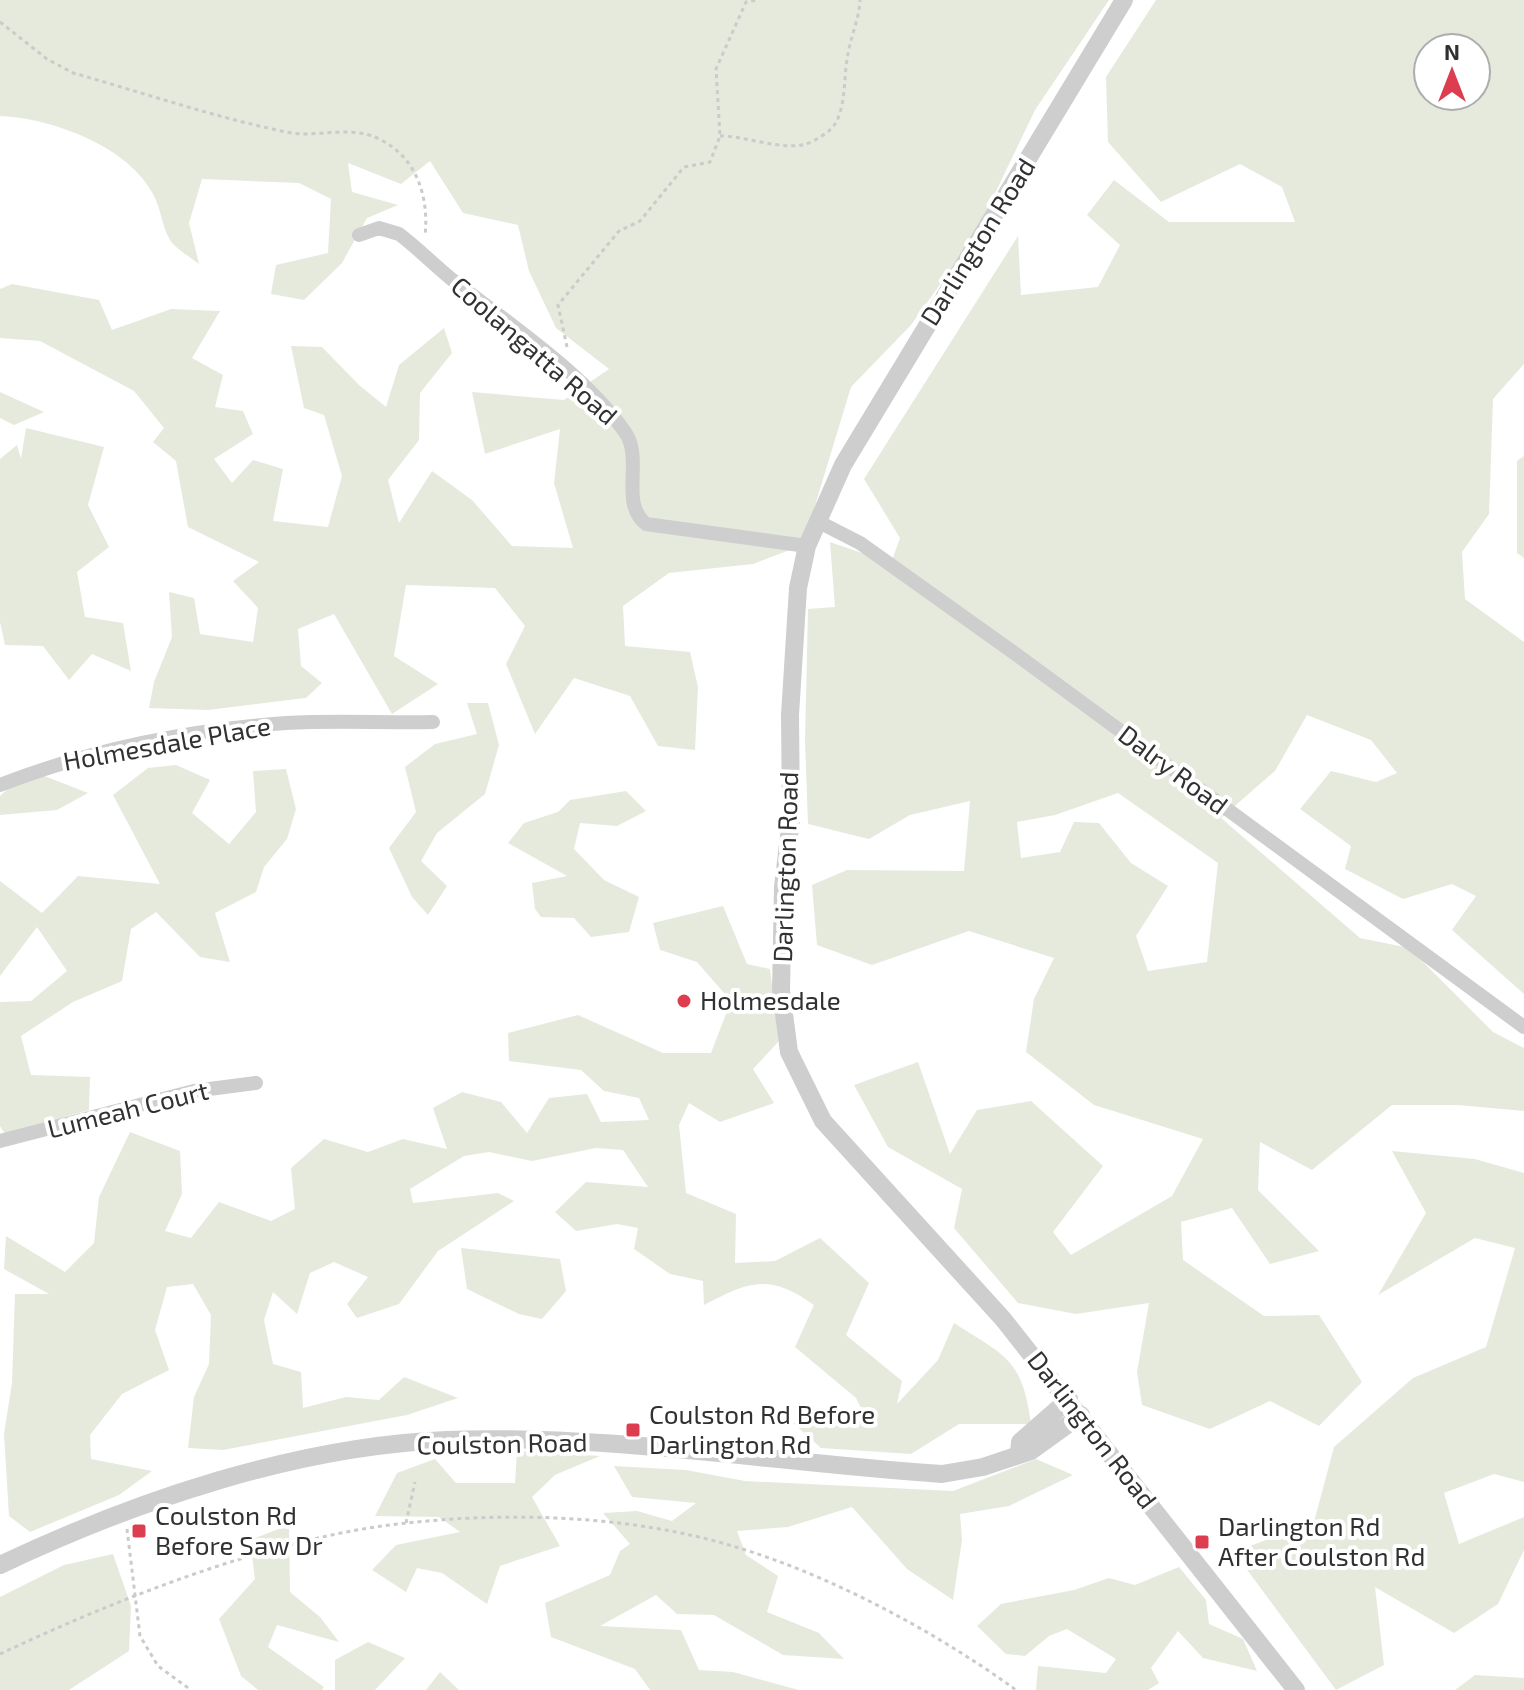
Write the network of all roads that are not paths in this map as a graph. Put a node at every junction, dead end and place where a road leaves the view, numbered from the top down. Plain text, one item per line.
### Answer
1 (1124, 0) edge
2 (359, 235) dead end
3 (817, 521) junction
4 (807, 546) junction
5 (433, 722) dead end
6 (0, 785) edge
7 (1524, 1027) edge
8 (256, 1083) dead end
9 (0, 1141) edge
10 (1069, 1399) junction
11 (1081, 1415) junction
12 (1019, 1453) junction
13 (0, 1565) edge
14 (1296, 1690) edge

1 - 3 street, Darlington Road
2 - 4 street, Coolangatta Road
3 - 4 street, Darlington Road
3 - 7 street, Dalry Road
4 - 10 street, Darlington Road
5 - 6 street, Holmesdale Place
8 - 9 street, Lumeah Court
10 - 11 street, Darlington Road
10 - 12 street
11 - 12 street, Coulston Road
11 - 14 street, Darlington Road
12 - 13 street, Coulston Road

